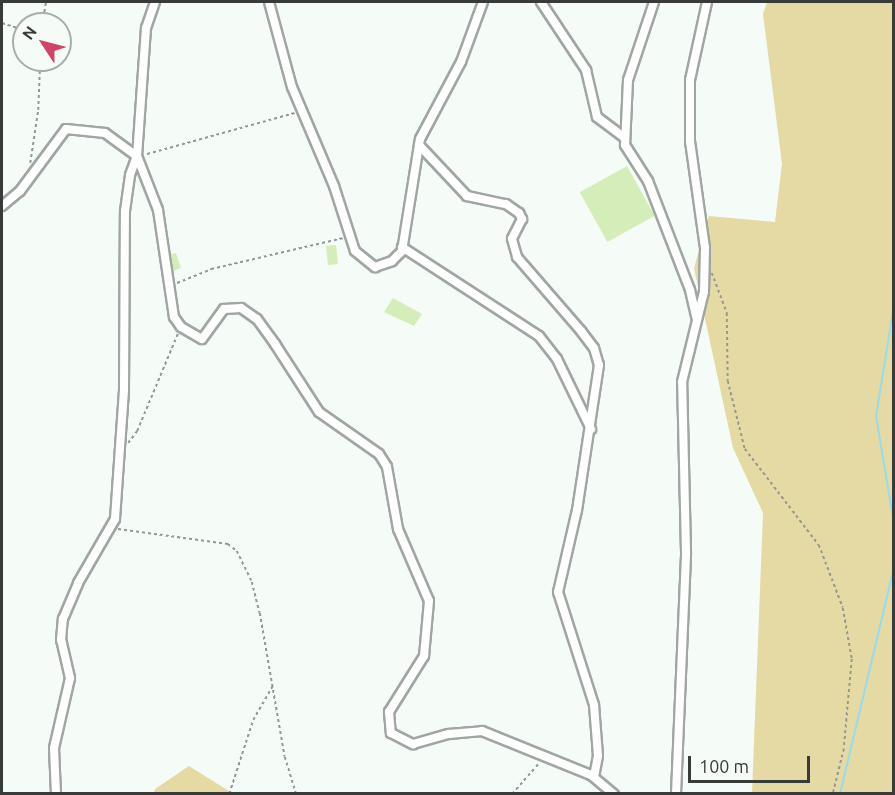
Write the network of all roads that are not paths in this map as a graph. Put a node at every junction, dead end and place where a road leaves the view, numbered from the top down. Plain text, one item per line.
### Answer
1 (155, 2) edge
2 (269, 2) edge
3 (483, 2) edge
4 (541, 2) edge
5 (654, 2) edge
6 (707, 2) edge
7 (625, 138) junction
8 (419, 145) junction
9 (137, 156) junction
10 (2, 206) edge
11 (402, 248) junction
12 (697, 322) junction
13 (591, 429) junction
14 (594, 777) junction
15 (56, 794) edge
16 (614, 794) edge
17 (676, 794) edge

1 - 9 street
2 - 11 street
3 - 8 street
4 - 7 street
5 - 7 street
6 - 12 street
7 - 12 street
8 - 11 street
8 - 13 street
9 - 10 street
9 - 14 street
9 - 15 street
11 - 13 street
12 - 17 street
13 - 14 street
14 - 16 street

